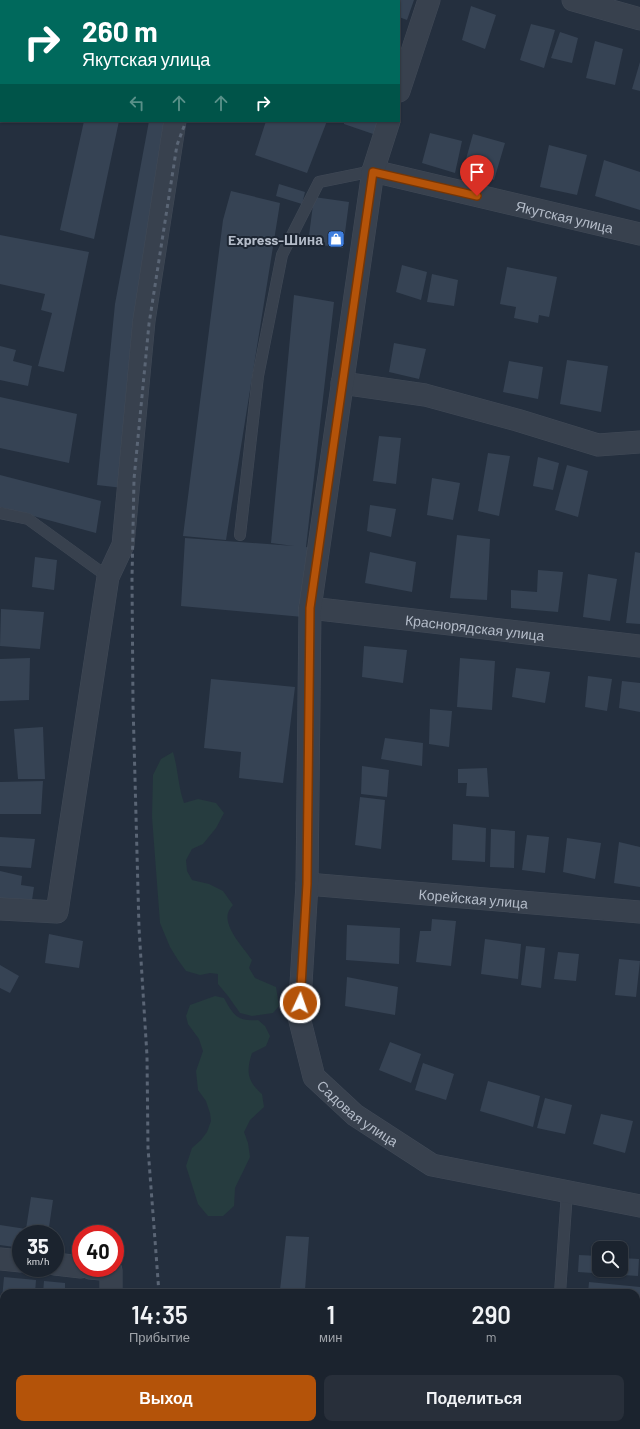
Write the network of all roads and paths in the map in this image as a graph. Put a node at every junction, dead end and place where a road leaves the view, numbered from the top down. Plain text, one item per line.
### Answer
1 (429, 0) edge
2 (573, 0) edge
3 (640, 19) edge
4 (400, 88) edge
5 (175, 122) edge
6 (389, 122) edge
7 (373, 172) junction
8 (640, 234) edge
9 (342, 382) junction
10 (640, 442) edge
11 (0, 513) edge
12 (240, 535) dead end
13 (108, 577) junction
14 (310, 608) junction
15 (640, 646) edge
16 (307, 884) junction
17 (0, 909) edge
18 (640, 912) edge
19 (567, 1192) junction
20 (640, 1206) edge
21 (0, 1259) edge
22 (12, 1260) edge
23 (111, 1277) edge
24 (111, 1289) edge
25 (560, 1289) edge

1 - 4 street
2 - 3 street
5 - 13 street
6 - 7 street, Садовая улица
7 - 8 street, Якутская улица
7 - 9 street, Садовая улица
7 - 12 lane
9 - 10 street
9 - 14 street, Садовая улица
11 - 13 lane
13 - 17 street
14 - 15 street, Краснорядская улица
14 - 16 street, Садовая улица
16 - 18 street, Корейская улица
16 - 19 street, Садовая улица
19 - 20 street, Садовая улица
19 - 25 lane
21 - 22 street
23 - 24 street

